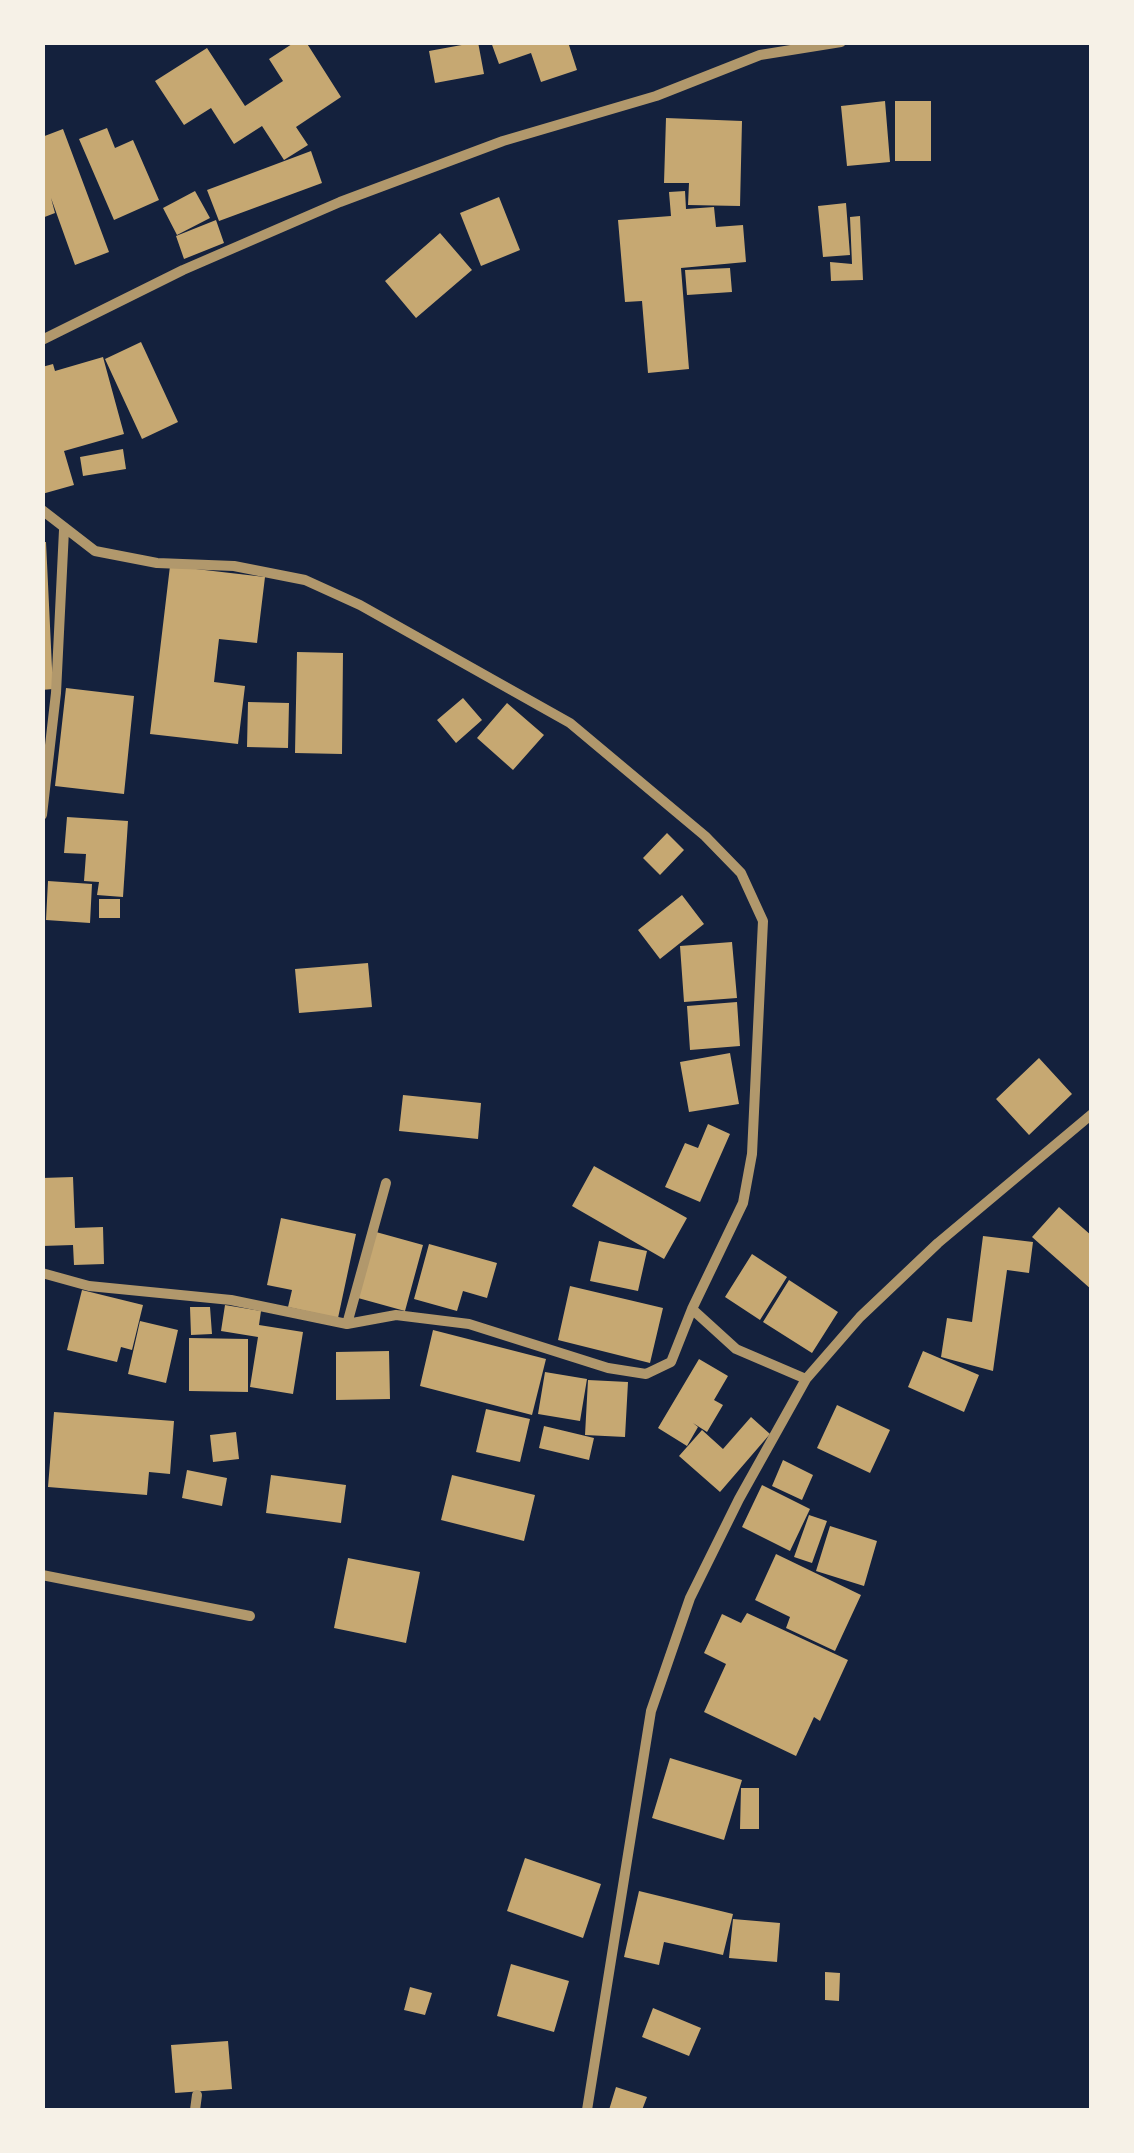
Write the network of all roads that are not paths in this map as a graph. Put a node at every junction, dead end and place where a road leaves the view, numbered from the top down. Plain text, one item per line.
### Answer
1 (840, 42) edge
2 (42, 340) edge
3 (42, 510) edge
4 (64, 530) junction
5 (42, 814) edge
6 (1092, 1114) edge
7 (386, 1183) dead end
8 (42, 1274) edge
9 (692, 1308) junction
10 (347, 1324) junction
11 (806, 1379) junction
12 (42, 1575) edge
13 (250, 1616) dead end
14 (197, 2095) dead end
15 (195, 2110) edge
16 (587, 2110) edge

1 - 2 street
3 - 4 street
4 - 5 street
4 - 9 street
6 - 11 street
7 - 10 street
8 - 10 street
9 - 10 street
9 - 11 street
11 - 16 street
12 - 13 street
14 - 15 street

